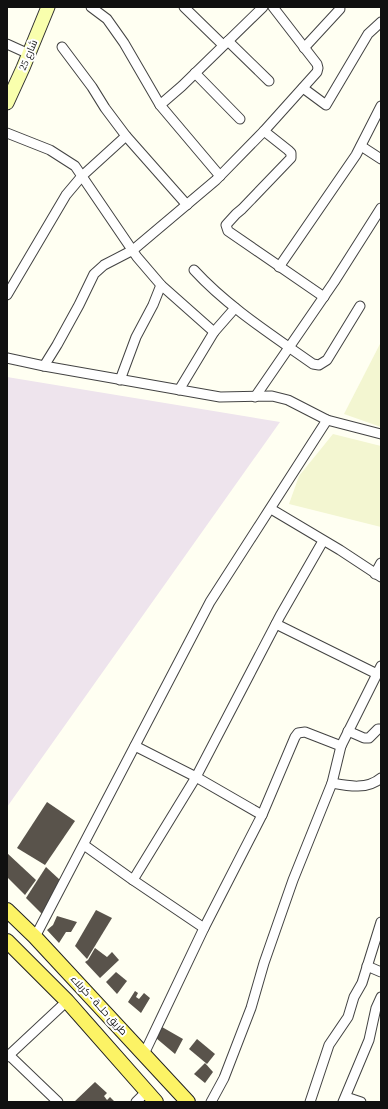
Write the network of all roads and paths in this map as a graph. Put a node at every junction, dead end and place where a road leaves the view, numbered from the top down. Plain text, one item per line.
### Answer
1 (48, 7) edge
2 (90, 7) edge
3 (184, 7) edge
4 (263, 7) edge
5 (273, 7) edge
6 (340, 9) dead end
7 (381, 22) edge
8 (226, 43) junction
9 (7, 44) edge
10 (62, 47) dead end
11 (304, 48) junction
12 (29, 54) junction
13 (195, 73) junction
14 (269, 81) dead end
15 (303, 88) junction
16 (7, 102) edge
17 (160, 105) junction
18 (381, 106) edge
19 (240, 119) dead end
20 (264, 131) junction
21 (7, 133) edge
22 (126, 136) junction
23 (361, 146) junction
24 (381, 159) edge
25 (82, 176) junction
26 (220, 176) junction
27 (187, 205) junction
28 (381, 208) edge
29 (133, 250) junction
30 (279, 267) junction
31 (194, 270) dead end
32 (161, 285) junction
33 (7, 295) edge
34 (324, 297) junction
35 (360, 306) dead end
36 (235, 308) junction
37 (214, 332) junction
38 (289, 347) junction
39 (7, 358) edge
40 (44, 366) junction
41 (120, 380) junction
42 (179, 390) junction
43 (255, 396) junction
44 (327, 420) junction
45 (381, 434) edge
46 (271, 509) junction
47 (323, 541) junction
48 (381, 563) edge
49 (378, 575) edge
50 (276, 624) junction
51 (379, 670) edge
52 (381, 729) edge
53 (348, 731) junction
54 (135, 746) junction
55 (341, 746) junction
56 (196, 777) junction
57 (381, 778) edge
58 (332, 783) junction
59 (262, 816) junction
60 (84, 845) junction
61 (133, 880) junction
62 (7, 910) edge
63 (381, 922) edge
64 (204, 928) junction
65 (35, 937) junction
66 (7, 942) edge
67 (367, 966) junction
68 (381, 972) edge
69 (381, 996) edge
70 (67, 1001) junction
71 (144, 1054) junction
72 (8, 1056) edge
73 (146, 1099) edge
74 (344, 1099) edge
75 (58, 1102) edge
76 (188, 1102) edge
77 (211, 1102) edge
78 (310, 1102) edge
79 (361, 1102) edge

1 - 12 street, شارع 25
2 - 17 street
3 - 8 street
4 - 8 street
5 - 11 street
6 - 11 street
7 - 15 street
8 - 13 street
8 - 14 street
9 - 12 street
10 - 22 street
11 - 15 street
12 - 16 street, شارع 25
13 - 17 street
13 - 19 street
15 - 20 street
17 - 26 street
18 - 23 street
20 - 26 street
20 - 30 street
21 - 25 street
22 - 25 street
22 - 27 street
23 - 24 street
23 - 30 street
25 - 29 street
25 - 33 street
26 - 27 street
27 - 29 street
28 - 34 street
29 - 32 street
29 - 40 street
30 - 34 street
31 - 36 street
32 - 37 street
32 - 41 street
34 - 38 street
35 - 38 street
36 - 37 street
36 - 38 street
37 - 42 street
38 - 43 street
39 - 40 street
40 - 41 street
41 - 42 street
42 - 43 street
43 - 44 street
44 - 45 street
44 - 46 street
46 - 47 street
46 - 54 street
47 - 49 street
47 - 50 street
48 - 49 street
50 - 51 street
50 - 56 street
51 - 53 street
52 - 53 street
53 - 55 street
54 - 56 street
54 - 60 street
55 - 58 street
55 - 59 street
56 - 59 street
56 - 61 street
57 - 58 street
58 - 77 street
59 - 64 street
60 - 61 street
60 - 65 street
61 - 64 street
62 - 65 main road, طريق حلــة - كربلاء
63 - 67 street
64 - 71 street
65 - 71 main road, طريق حلــة - كربلاء
66 - 70 main road
67 - 68 street
67 - 78 street
69 - 74 street
70 - 72 street
70 - 73 main road
71 - 76 main road, طريق حلــة - كربلاء
72 - 75 street
74 - 79 street

